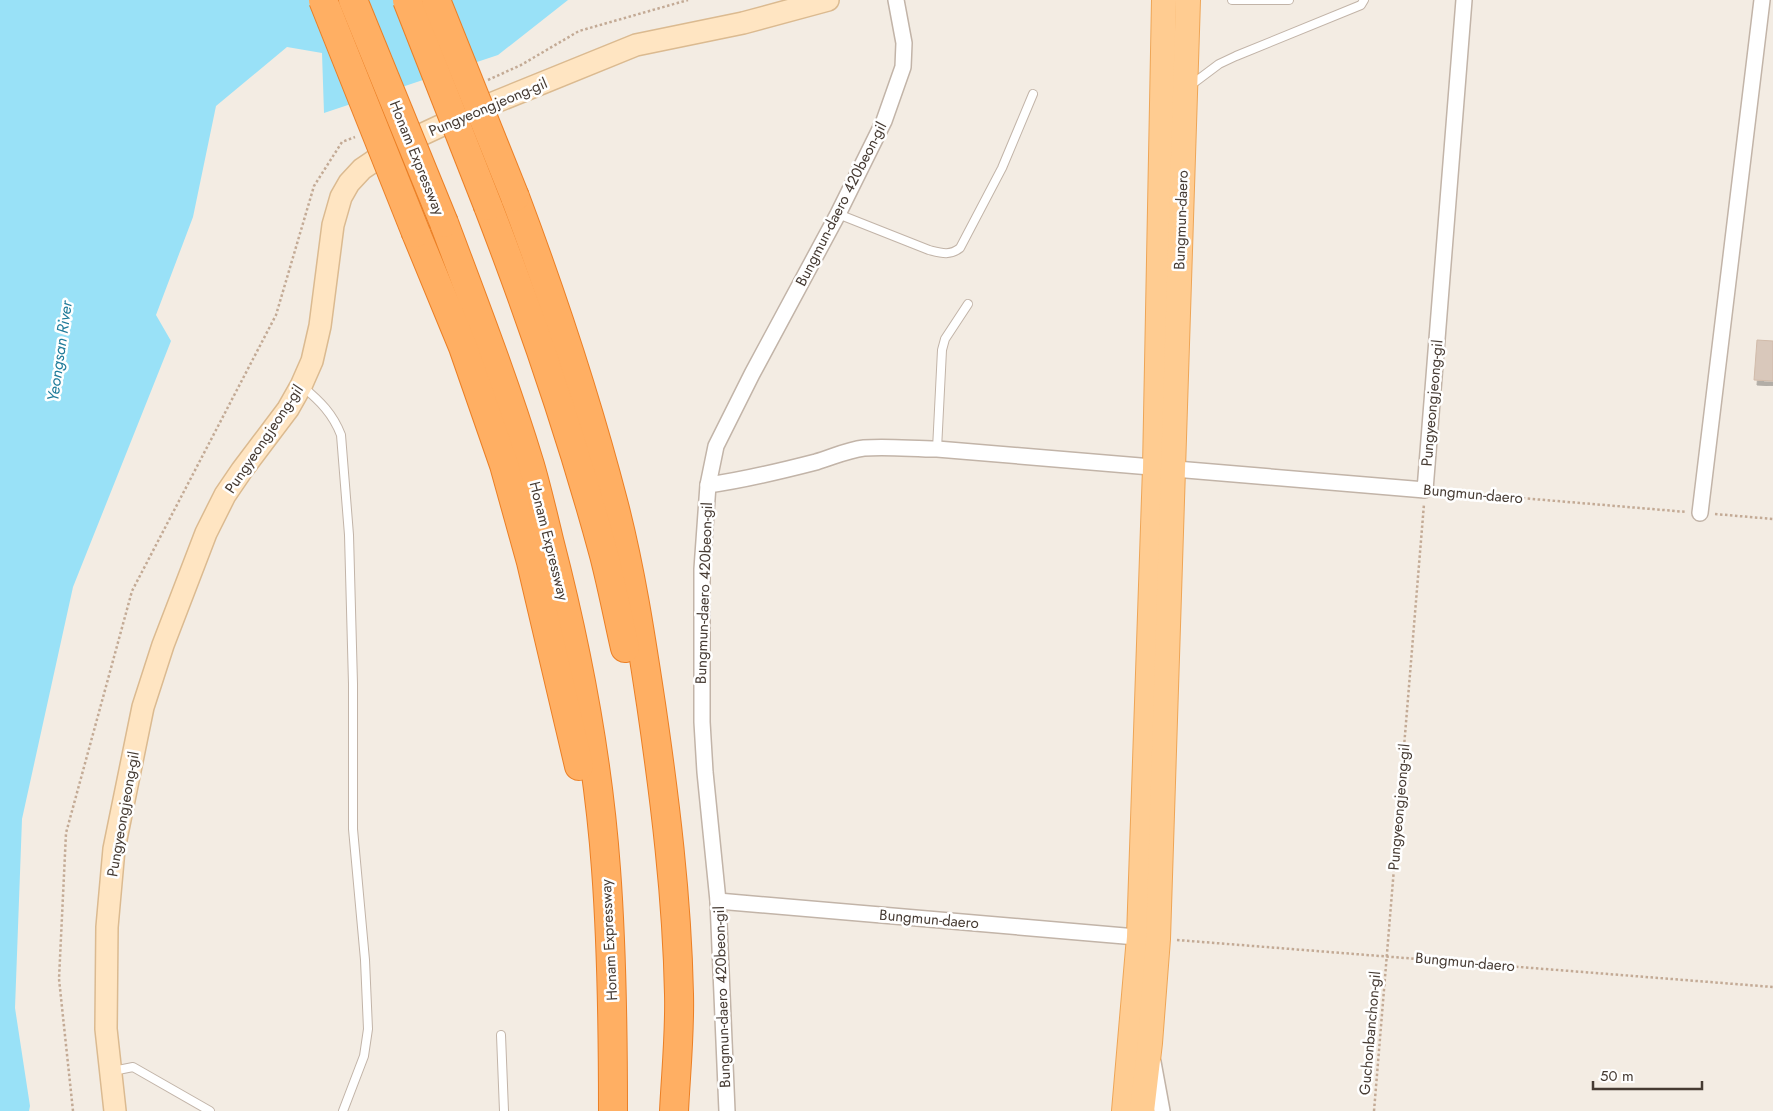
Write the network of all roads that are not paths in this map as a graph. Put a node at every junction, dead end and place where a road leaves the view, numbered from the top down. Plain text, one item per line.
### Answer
1 (323, 0) edge
2 (353, 0) edge
3 (407, 0) edge
4 (436, 0) edge
5 (828, 0) edge
6 (896, 0) edge
7 (1164, 0) edge
8 (1188, 0) edge
9 (1232, 0) edge
10 (1289, 0) edge
11 (1364, 0) edge
12 (1464, 0) edge
13 (1762, 0) edge
14 (1185, 89) junction
15 (1033, 94) dead end
16 (838, 214) junction
17 (968, 304) dead end
18 (301, 386) junction
19 (937, 450) junction
20 (1164, 468) junction
21 (708, 485) junction
22 (1425, 490) joint
23 (1700, 513) road end
24 (718, 900) junction
25 (1148, 938) junction
26 (501, 1035) dead end
27 (1150, 1043) junction
28 (111, 1071) junction
29 (115, 1111) edge
30 (210, 1111) edge
31 (343, 1111) edge
32 (504, 1111) edge
33 (599, 1111) edge
34 (613, 1111) edge
35 (673, 1111) edge
36 (727, 1111) edge
37 (1124, 1111) edge
38 (1142, 1111) edge
39 (1162, 1111) edge

1 - 33 highway, bridge
2 - 34 highway, Honam Expressway, bridge
3 - 35 highway, bridge
4 - 35 highway, bridge
5 - 18 street, Pungyeongjeong-gil
6 - 16 street, Bungmun-daero 420beon-gil
7 - 20 main road, Bungmun-daero
8 - 14 main road, Bungmun-daero
9 - 10 lane
11 - 14 lane
12 - 22 street, Pungyeongjeong-gil
13 - 23 street
14 - 20 main road, Bungmun-daero
15 - 16 lane
16 - 21 street, Bungmun-daero 420beon-gil
17 - 19 lane
18 - 28 street, Pungyeongjeong-gil
18 - 31 lane
19 - 20 street, Bungmun-daero
19 - 21 street, Bungmun-daero
20 - 22 street, Bungmun-daero
20 - 25 main road, Bungmun-daero
21 - 24 street, Bungmun-daero 420beon-gil
24 - 25 street, Bungmun-daero
24 - 36 street, Bungmun-daero 420beon-gil
25 - 27 main road, Bungmun-daero
25 - 37 main road, Bungmun-daero
26 - 32 lane
27 - 38 main road, Bungmun-daero
27 - 39 street
28 - 29 street, Pungyeongjeong-gil
28 - 30 lane

